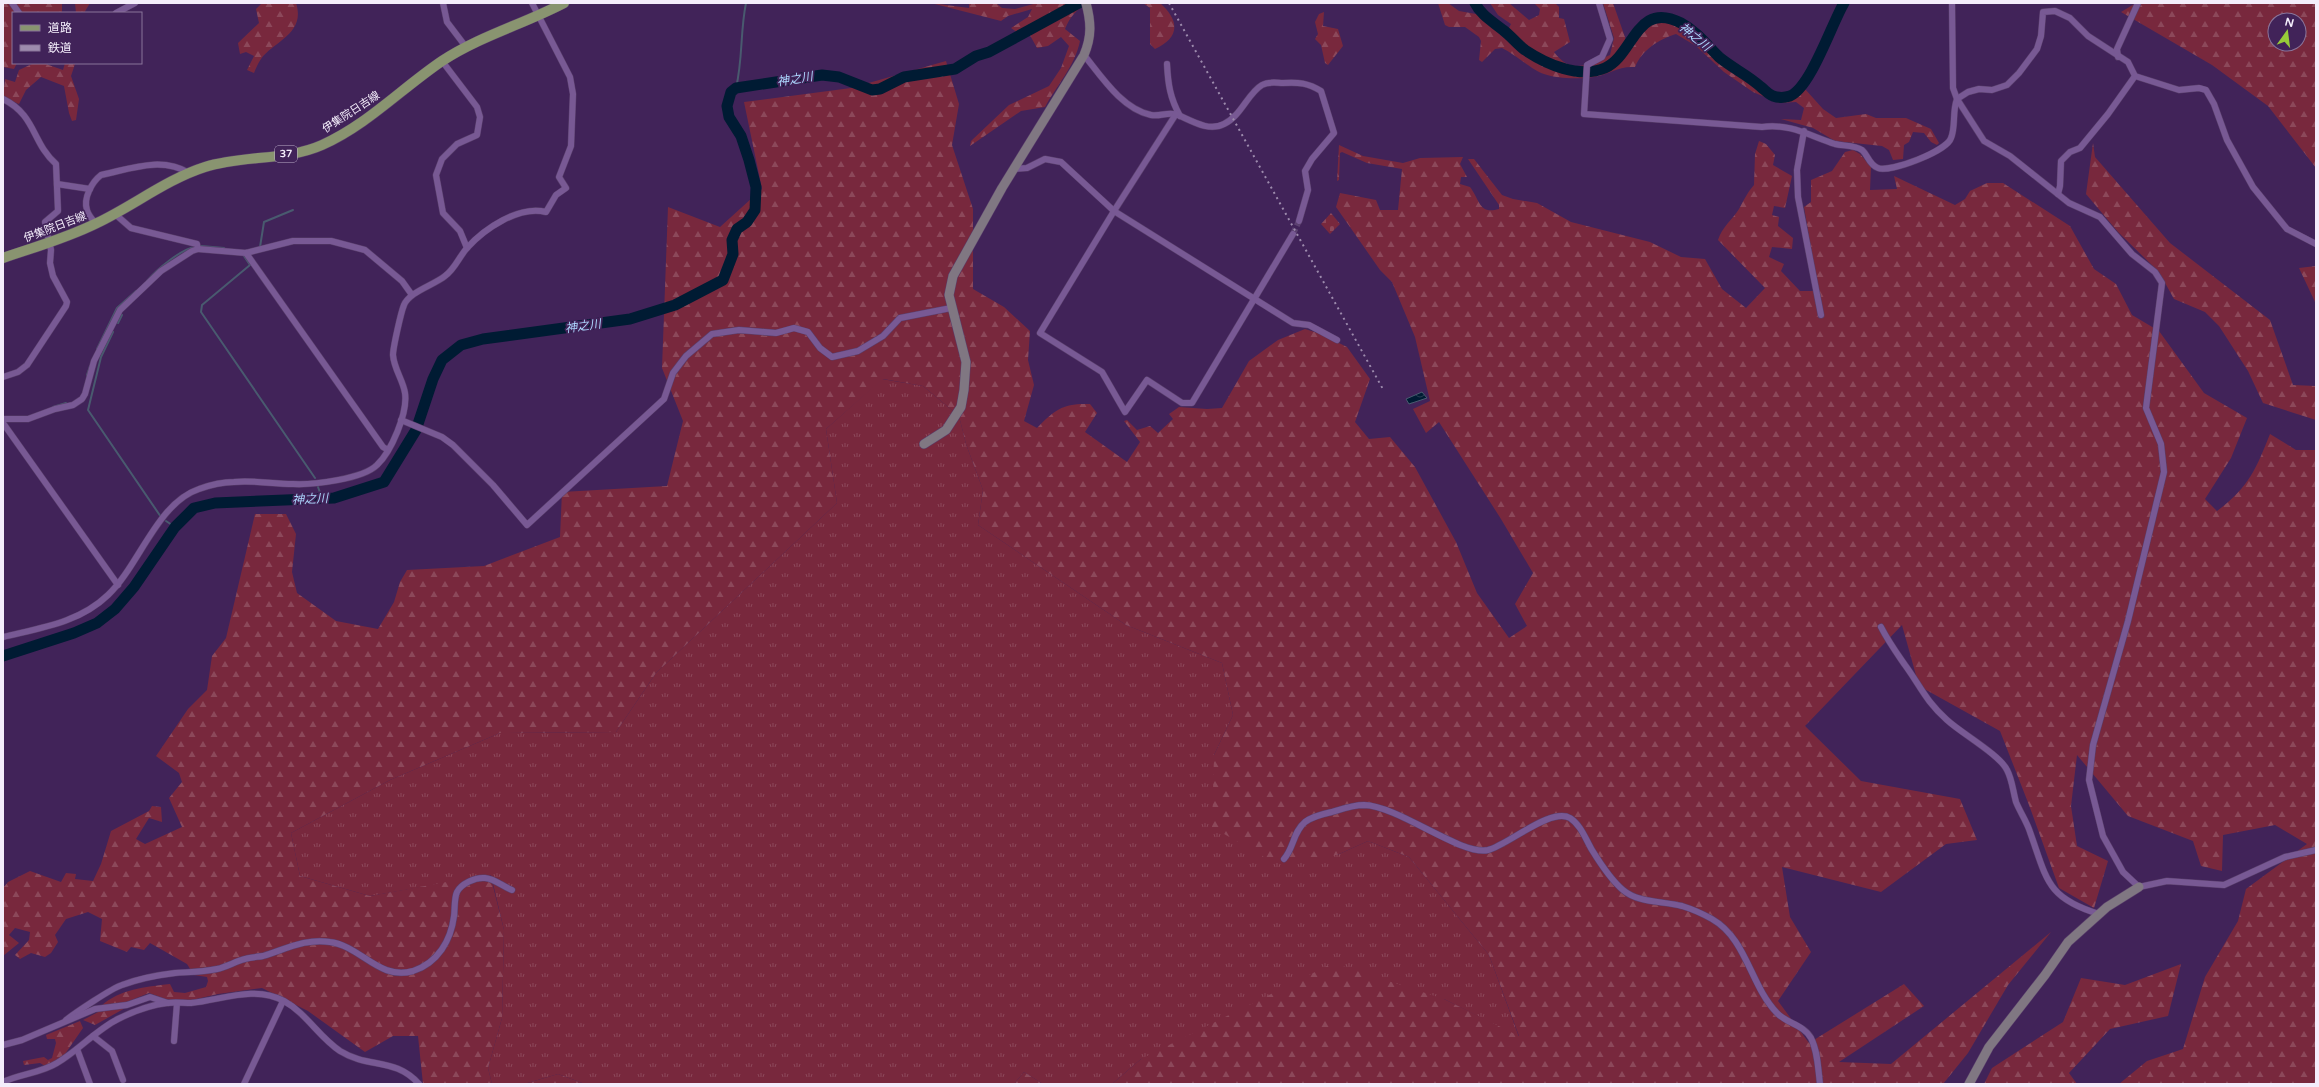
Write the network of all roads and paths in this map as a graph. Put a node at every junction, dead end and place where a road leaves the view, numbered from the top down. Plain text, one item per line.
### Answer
1 (12, 3) edge
2 (135, 3) edge
3 (443, 3) edge
4 (532, 3) edge
5 (564, 3) edge
6 (1600, 3) edge
7 (1952, 3) edge
8 (2138, 3) edge
9 (1086, 4) edge
10 (19, 12) edge
11 (118, 12) edge
12 (538, 16) junction
13 (466, 47) junction
14 (1084, 55) junction
15 (2118, 57) junction
16 (442, 61) junction
17 (1167, 64) dead end
18 (2135, 76) junction
19 (3, 99) edge
20 (1957, 99) junction
21 (1178, 115) junction
22 (1804, 131) junction
23 (1014, 169) junction
24 (189, 173) junction
25 (57, 184) junction
26 (90, 189) junction
27 (2058, 194) junction
28 (1114, 211) junction
29 (115, 214) junction
30 (1299, 221) tunnel mouth
31 (96, 224) junction
32 (1293, 234) tunnel mouth
33 (50, 243) junction
34 (2316, 244) edge
35 (197, 247) junction
36 (467, 248) junction
37 (246, 253) junction
38 (3, 258) edge
39 (412, 294) junction
40 (1254, 298) junction
41 (951, 308) junction
42 (1821, 315) dead end
43 (1337, 340) dead end
44 (3, 377) edge
45 (3, 419) edge
46 (404, 421) junction
47 (3, 423) edge
48 (924, 444) dead end
49 (388, 450) junction
50 (118, 585) junction
51 (1881, 626) dead end
52 (3, 637) edge
53 (2316, 850) edge
54 (1284, 859) dead end
55 (2139, 887) junction
56 (512, 890) dead end
57 (2099, 914) junction
58 (283, 1001) junction
59 (168, 1003) junction
60 (177, 1003) junction
61 (66, 1020) junction
62 (93, 1036) junction
63 (174, 1041) dead end
64 (4, 1045) edge
65 (78, 1049) junction
66 (123, 1080) dead end
67 (3, 1082) edge
68 (90, 1084) edge
69 (244, 1084) edge
70 (419, 1084) edge
71 (1820, 1084) edge
72 (1969, 1084) edge

1 - 10 street
2 - 11 street
3 - 13 street
4 - 12 street
5 - 12 main road, 伊集院日吉線 / 37
6 - 22 street
7 - 20 street
8 - 15 street
9 - 14 street
12 - 13 main road, 伊集院日吉線 / 37
12 - 36 street
13 - 16 main road, 伊集院日吉線 / 37
14 - 21 street
14 - 23 street
15 - 18 street
15 - 20 street
16 - 24 main road, 伊集院日吉線 / 37
16 - 36 street
17 - 21 street
18 - 27 street
18 - 34 street
19 - 25 street
20 - 22 street
20 - 27 street
21 - 28 street
21 - 30 street
22 - 42 street
23 - 28 street
23 - 41 street
24 - 26 street
24 - 29 main road, 伊集院日吉線 / 37
25 - 26 street
25 - 33 street
26 - 31 street
27 - 55 street
28 - 40 street
28 - 40 street
29 - 31 main road, 伊集院日吉線 / 37
29 - 35 street
31 - 33 main road, 伊集院日吉線 / 37
32 - 40 street
33 - 38 main road, 伊集院日吉線 / 37
33 - 44 street
35 - 37 street
35 - 45 street
36 - 39 street
37 - 39 street
37 - 49 street
39 - 46 street
40 - 43 street
41 - 46 street
41 - 48 street
46 - 49 street
47 - 50 street
49 - 50 street
50 - 52 street
51 - 57 street
53 - 55 street
54 - 71 street
55 - 57 street
56 - 61 street
57 - 72 street
58 - 60 street
58 - 69 street
58 - 70 street
59 - 60 street
59 - 61 street
59 - 62 street
60 - 63 street
61 - 64 street
62 - 65 street
62 - 66 street
65 - 67 street
65 - 68 street

